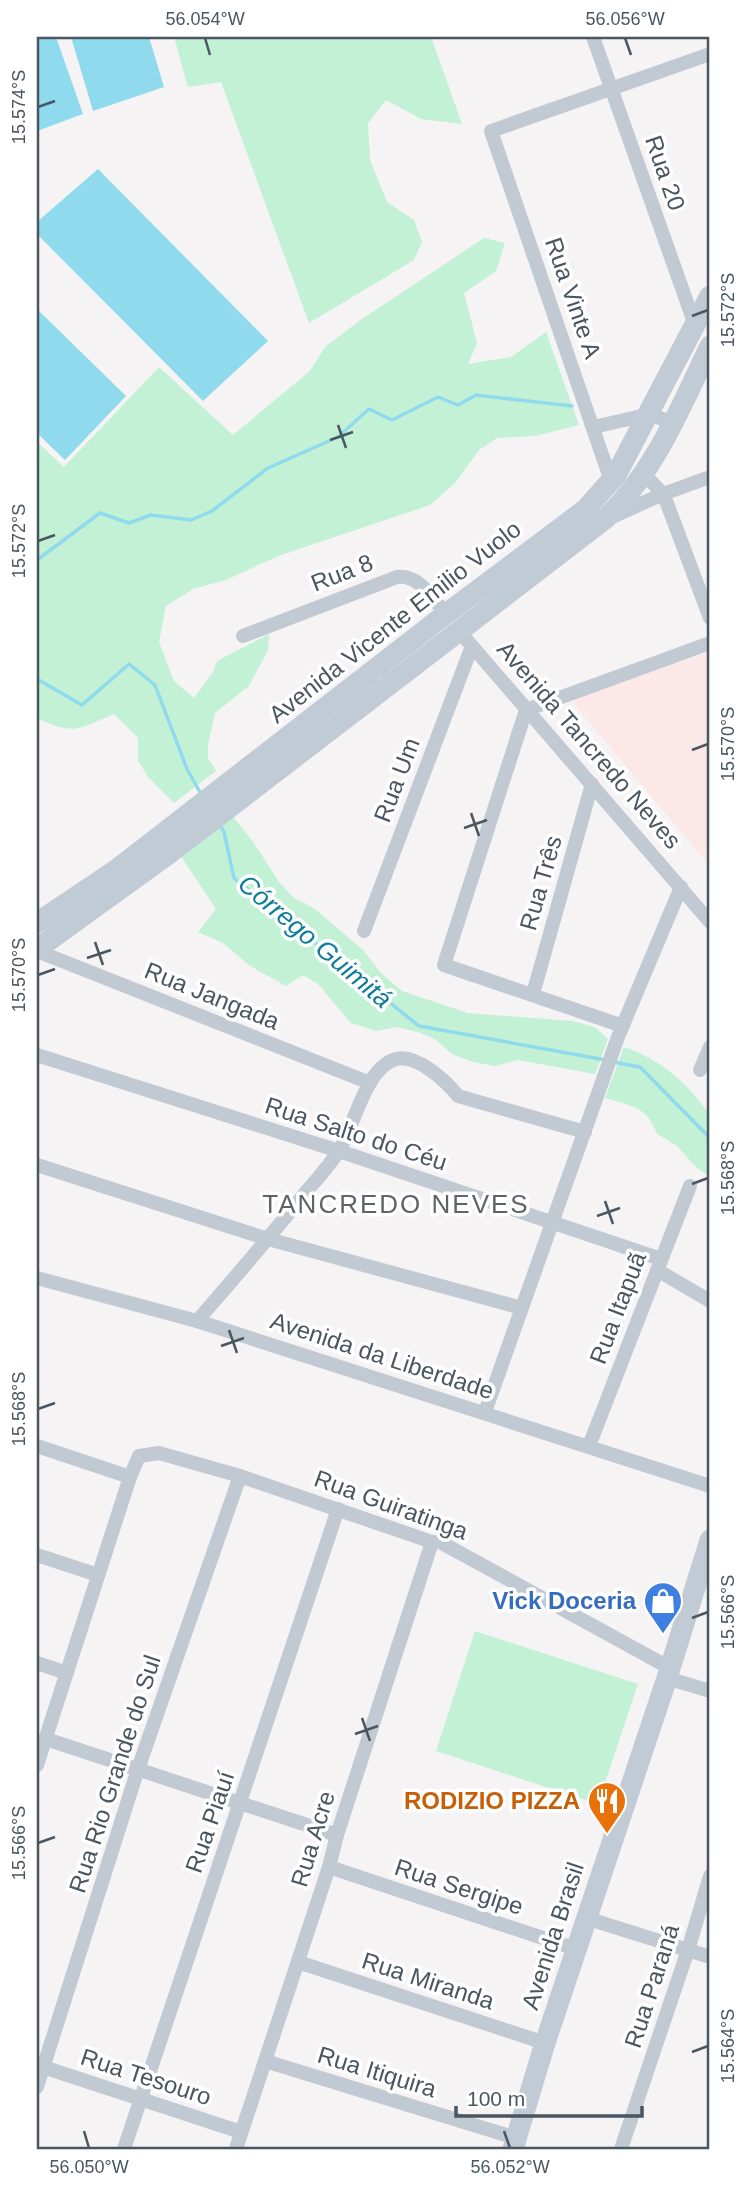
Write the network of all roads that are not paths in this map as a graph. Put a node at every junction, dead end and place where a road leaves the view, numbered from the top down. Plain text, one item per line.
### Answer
1 (593, 37) edge
2 (710, 56) edge
3 (611, 88) junction
4 (710, 296) edge
5 (695, 325) junction
6 (710, 346) edge
7 (650, 414) junction
8 (672, 423) junction
9 (594, 427) junction
10 (643, 474) junction
11 (710, 477) edge
12 (611, 481) junction
13 (663, 494) junction
14 (605, 519) junction
15 (446, 614) junction
16 (710, 618) edge
17 (243, 636) dead end
18 (466, 638) junction
19 (710, 643) edge
20 (526, 710) junction
21 (592, 784) junction
22 (239, 788) junction
23 (190, 825) junction
24 (681, 887) junction
25 (710, 922) edge
26 (37, 923) edge
27 (364, 931) dead end
28 (37, 950) edge
29 (533, 994) junction
30 (621, 1031) junction
31 (710, 1047) edge
32 (37, 1055) edge
33 (700, 1070) dead end
34 (370, 1083) junction
35 (585, 1132) junction
36 (339, 1151) junction
37 (37, 1165) edge
38 (690, 1186) dead end
39 (551, 1222) junction
40 (268, 1239) junction
41 (659, 1265) junction
42 (37, 1278) edge
43 (710, 1301) edge
44 (522, 1308) junction
45 (197, 1321) junction
46 (485, 1412) junction
47 (37, 1446) edge
48 (589, 1446) junction
49 (240, 1476) junction
50 (130, 1477) junction
51 (710, 1486) edge
52 (338, 1509) junction
53 (710, 1540) edge
54 (432, 1542) junction
55 (37, 1555) edge
56 (98, 1575) junction
57 (37, 1663) edge
58 (67, 1673) junction
59 (668, 1673) junction
60 (710, 1691) edge
61 (46, 1739) junction
62 (37, 1765) edge
63 (138, 1769) junction
64 (241, 1802) junction
65 (337, 1835) junction
66 (329, 1867) junction
67 (710, 1876) edge
68 (586, 1918) junction
69 (576, 1949) junction
70 (688, 1950) junction
71 (710, 1957) edge
72 (298, 1962) junction
73 (545, 2043) junction
74 (265, 2061) junction
75 (40, 2066) edge
76 (37, 2087) edge
77 (140, 2100) junction
78 (241, 2132) junction
79 (515, 2143) edge
80 (124, 2149) edge
81 (236, 2149) edge
82 (621, 2149) edge

1 - 3 street, Rua 20
2 - 3 street
3 - 5 street, Rua 20
3 - 9 street, Rua Vinte A
4 - 5 main road, Avenida Vicente Emilio Vuolo
5 - 7 main road, Avenida Vicente Emilio Vuolo
6 - 8 main road, Avenida Vicente Emilio Vuolo
7 - 8 street
7 - 9 street
7 - 12 main road, Avenida Vicente Emilio Vuolo
8 - 10 main road, Avenida Vicente Emilio Vuolo
9 - 12 street, Rua Vinte A
10 - 13 street
10 - 14 main road, Avenida Vicente Emilio Vuolo
11 - 13 street
12 - 15 main road, Avenida Vicente Emilio Vuolo
13 - 14 street
13 - 16 street
14 - 18 main road, Avenida Vicente Emilio Vuolo
15 - 17 street, Rua 8
15 - 22 main road, Avenida Vicente Emilio Vuolo
18 - 20 street, Avenida Tancredo Neves
18 - 22 main road, Avenida Vicente Emilio Vuolo
18 - 27 street, Rua Um
19 - 20 street
20 - 21 street, Avenida Tancredo Neves
20 - 29 street
21 - 24 street, Avenida Tancredo Neves
21 - 29 street, Rua Três
22 - 23 main road, Avenida Vicente Emilio Vuolo
23 - 26 main road, Avenida Vicente Emilio Vuolo
23 - 28 main road, Avenida Vicente Emilio Vuolo
24 - 25 street, Avenida Tancredo Neves
24 - 30 street
28 - 34 street, Rua Jangada
29 - 30 street
30 - 35 street
31 - 33 street
32 - 36 street, Rua Salto do Céu
34 - 35 street
34 - 36 street
35 - 39 street
36 - 39 street, Rua Salto do Céu
36 - 40 street
37 - 40 street
38 - 41 street, Rua Itapuã
39 - 41 street, Rua Salto do Céu
39 - 44 street
40 - 44 street
40 - 45 street
41 - 43 street, Rua Salto do Céu
41 - 48 street, Rua Itapuã
42 - 45 street, Avenida da Liberdade
44 - 46 street
45 - 46 street, Avenida da Liberdade
46 - 48 street, Avenida da Liberdade
47 - 50 street
48 - 51 street, Avenida da Liberdade
49 - 50 street, Rua Guiratinga
49 - 52 street, Rua Guiratinga
49 - 63 street, Rua Rio Grande do Sul
50 - 56 street
52 - 54 street, Rua Guiratinga
52 - 64 street, Rua Piauí
53 - 59 main road, Avenida Brasil
54 - 59 street, Rua Guiratinga
54 - 65 street, Rua Acre
55 - 56 street
56 - 58 street
57 - 58 street
58 - 61 street
59 - 60 street, Rua Guiratinga
59 - 68 main road, Avenida Brasil
61 - 62 street
61 - 63 street
63 - 64 street
63 - 75 street, Rua Rio Grande do Sul
64 - 65 street
64 - 77 street, Rua Piauí
65 - 66 street, Rua Acre
66 - 69 street, Rua Sergipe
66 - 72 street, Rua Acre
67 - 70 street, Rua Paraná
68 - 69 main road, Avenida Brasil
68 - 70 street
69 - 73 main road, Avenida Brasil
70 - 71 street
70 - 82 street, Rua Paraná
72 - 73 street, Rua Miranda
72 - 74 street, Rua Acre
73 - 79 main road, Avenida Brasil
74 - 78 street, Rua Acre
74 - 79 street, Rua Itiquira
75 - 76 street, Rua Rio Grande do Sul
75 - 77 street, Rua Tesouro
77 - 78 street, Rua Tesouro
77 - 80 street, Rua Piauí
78 - 81 street, Rua Acre

